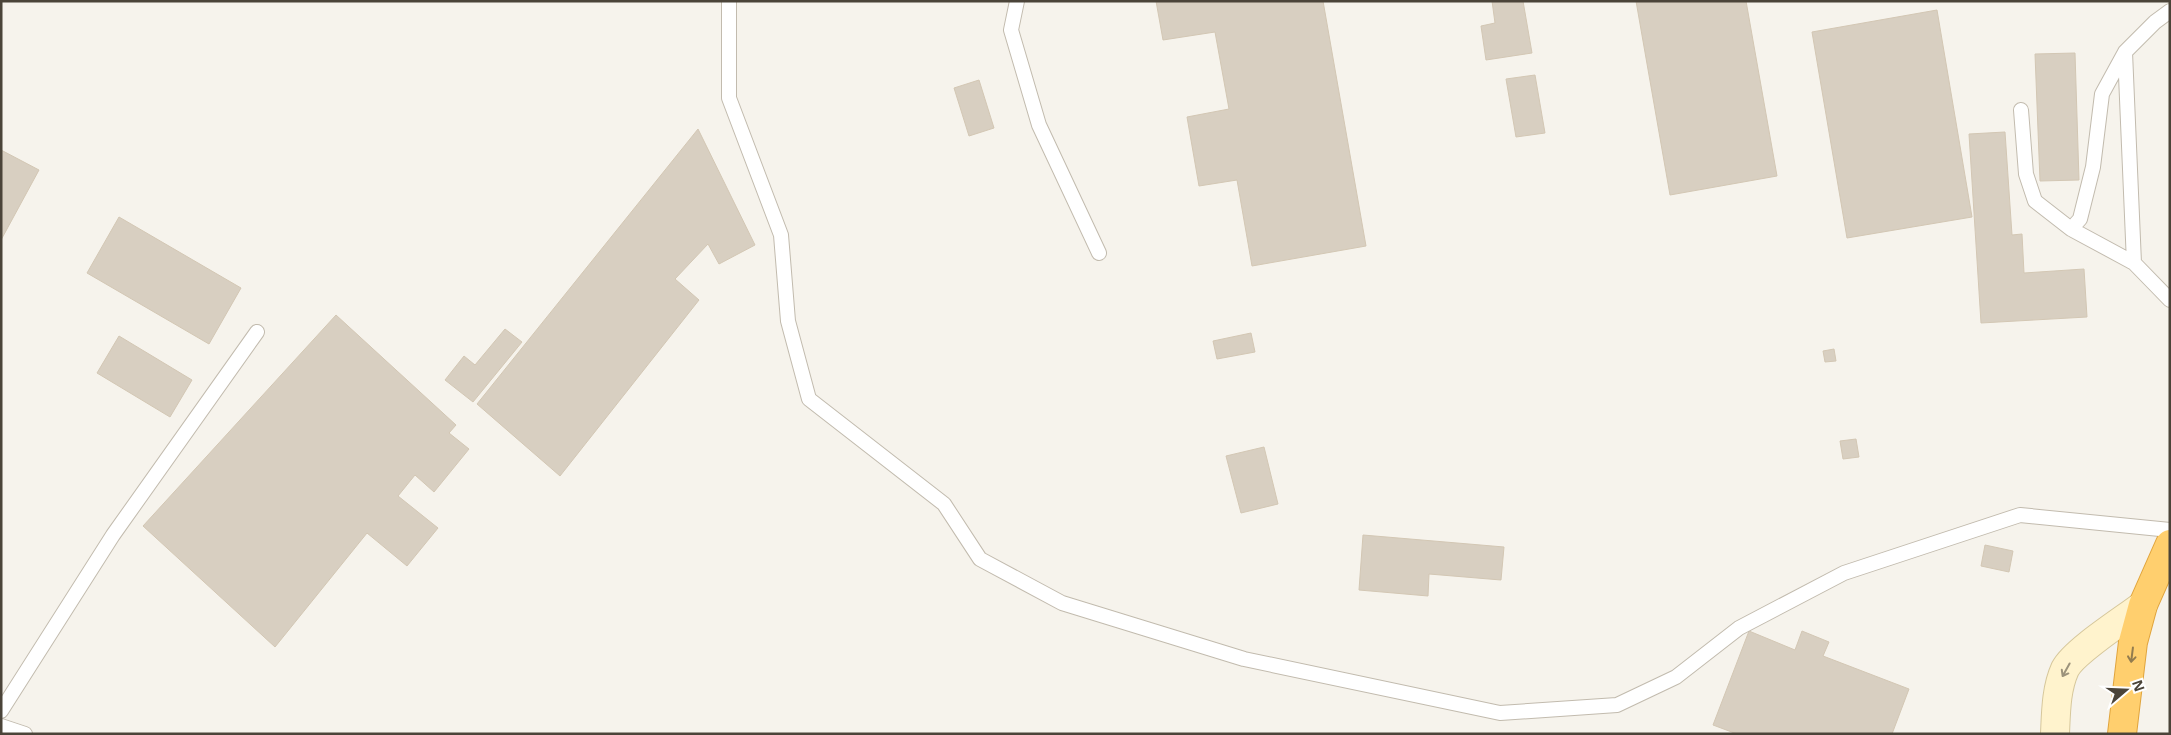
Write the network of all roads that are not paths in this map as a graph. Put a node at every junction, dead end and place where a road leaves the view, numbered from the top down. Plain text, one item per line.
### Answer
1 (728, 1) edge
2 (1017, 1) edge
3 (2170, 10) edge
4 (2125, 52) junction
5 (2021, 110) dead end
6 (2071, 229) junction
7 (1099, 253) dead end
8 (2134, 263) junction
9 (2170, 300) edge
10 (258, 332) dead end
11 (2170, 530) edge
12 (2170, 544) edge
13 (2143, 605) junction
14 (1, 711) edge
15 (1, 726) edge
16 (25, 734) edge
17 (2055, 734) edge
18 (2122, 734) edge

1 - 11 lane
2 - 7 lane
3 - 4 lane
4 - 6 lane
4 - 8 lane
5 - 6 lane
6 - 8 lane
8 - 9 lane
10 - 14 lane
12 - 13 highway
13 -> 17 street
13 -> 18 highway
15 - 16 lane

